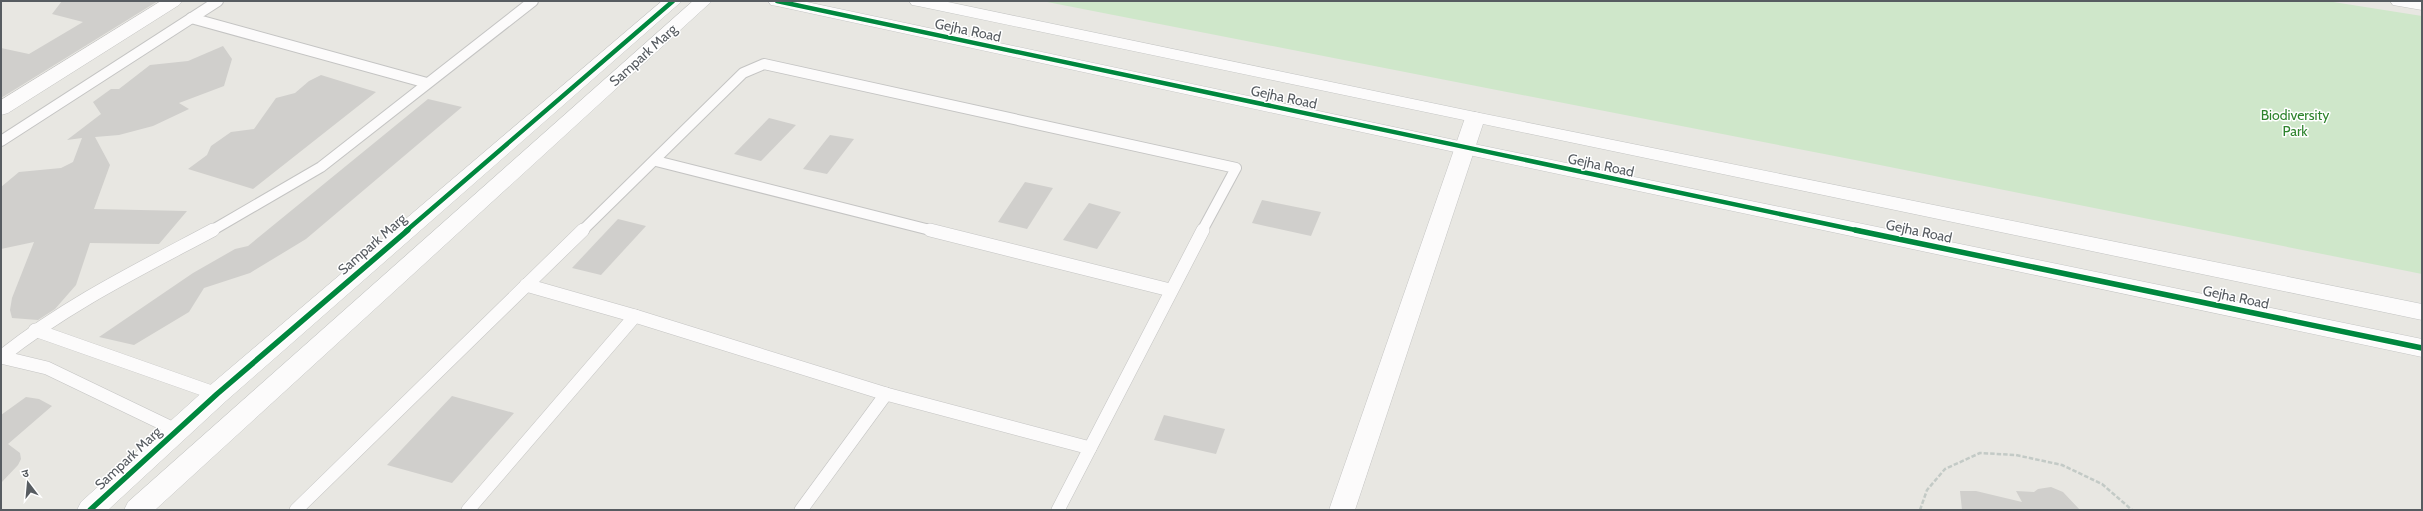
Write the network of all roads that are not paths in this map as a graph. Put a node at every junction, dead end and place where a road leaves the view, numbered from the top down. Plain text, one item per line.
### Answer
1 (173, 1) edge
2 (218, 1) edge
3 (533, 1) edge
4 (674, 1) edge
5 (703, 1) edge
6 (777, 1) edge
7 (918, 1) edge
8 (2399, 1) edge
9 (2422, 5) edge
10 (191, 18) junction
11 (427, 83) junction
12 (1, 109) edge
13 (1475, 118) junction
14 (1, 141) edge
15 (1464, 148) junction
16 (656, 161) junction
17 (526, 285) junction
18 (1170, 290) junction
19 (2422, 312) edge
20 (635, 316) junction
21 (35, 330) junction
22 (2422, 348) edge
23 (1, 357) edge
24 (217, 394) junction
25 (886, 394) junction
26 (176, 430) junction
27 (1090, 448) junction
28 (90, 510) edge
29 (137, 510) edge
30 (296, 510) edge
31 (468, 510) edge
32 (801, 510) edge
33 (1058, 510) edge
34 (1342, 510) edge

1 - 12 street
2 - 10 lane
3 - 11 lane
4 - 24 street, Sampark Marg
5 - 29 street, Sampark Marg
6 - 15 street, Gejha Road
7 - 13 street, Gejha Road
8 - 9 street
10 - 11 lane
10 - 14 lane
11 - 21 lane
13 - 15 street
13 - 19 street, Gejha Road
15 - 22 street, Gejha Road
15 - 34 street
16 - 17 lane
16 - 18 lane
16 - 18 lane
17 - 20 lane
17 - 30 lane
18 - 27 lane
20 - 25 lane
20 - 31 lane
21 - 23 lane
21 - 24 lane
23 - 26 lane
24 - 26 street, Sampark Marg
25 - 27 lane
25 - 32 lane
26 - 28 street, Sampark Marg
27 - 33 lane

